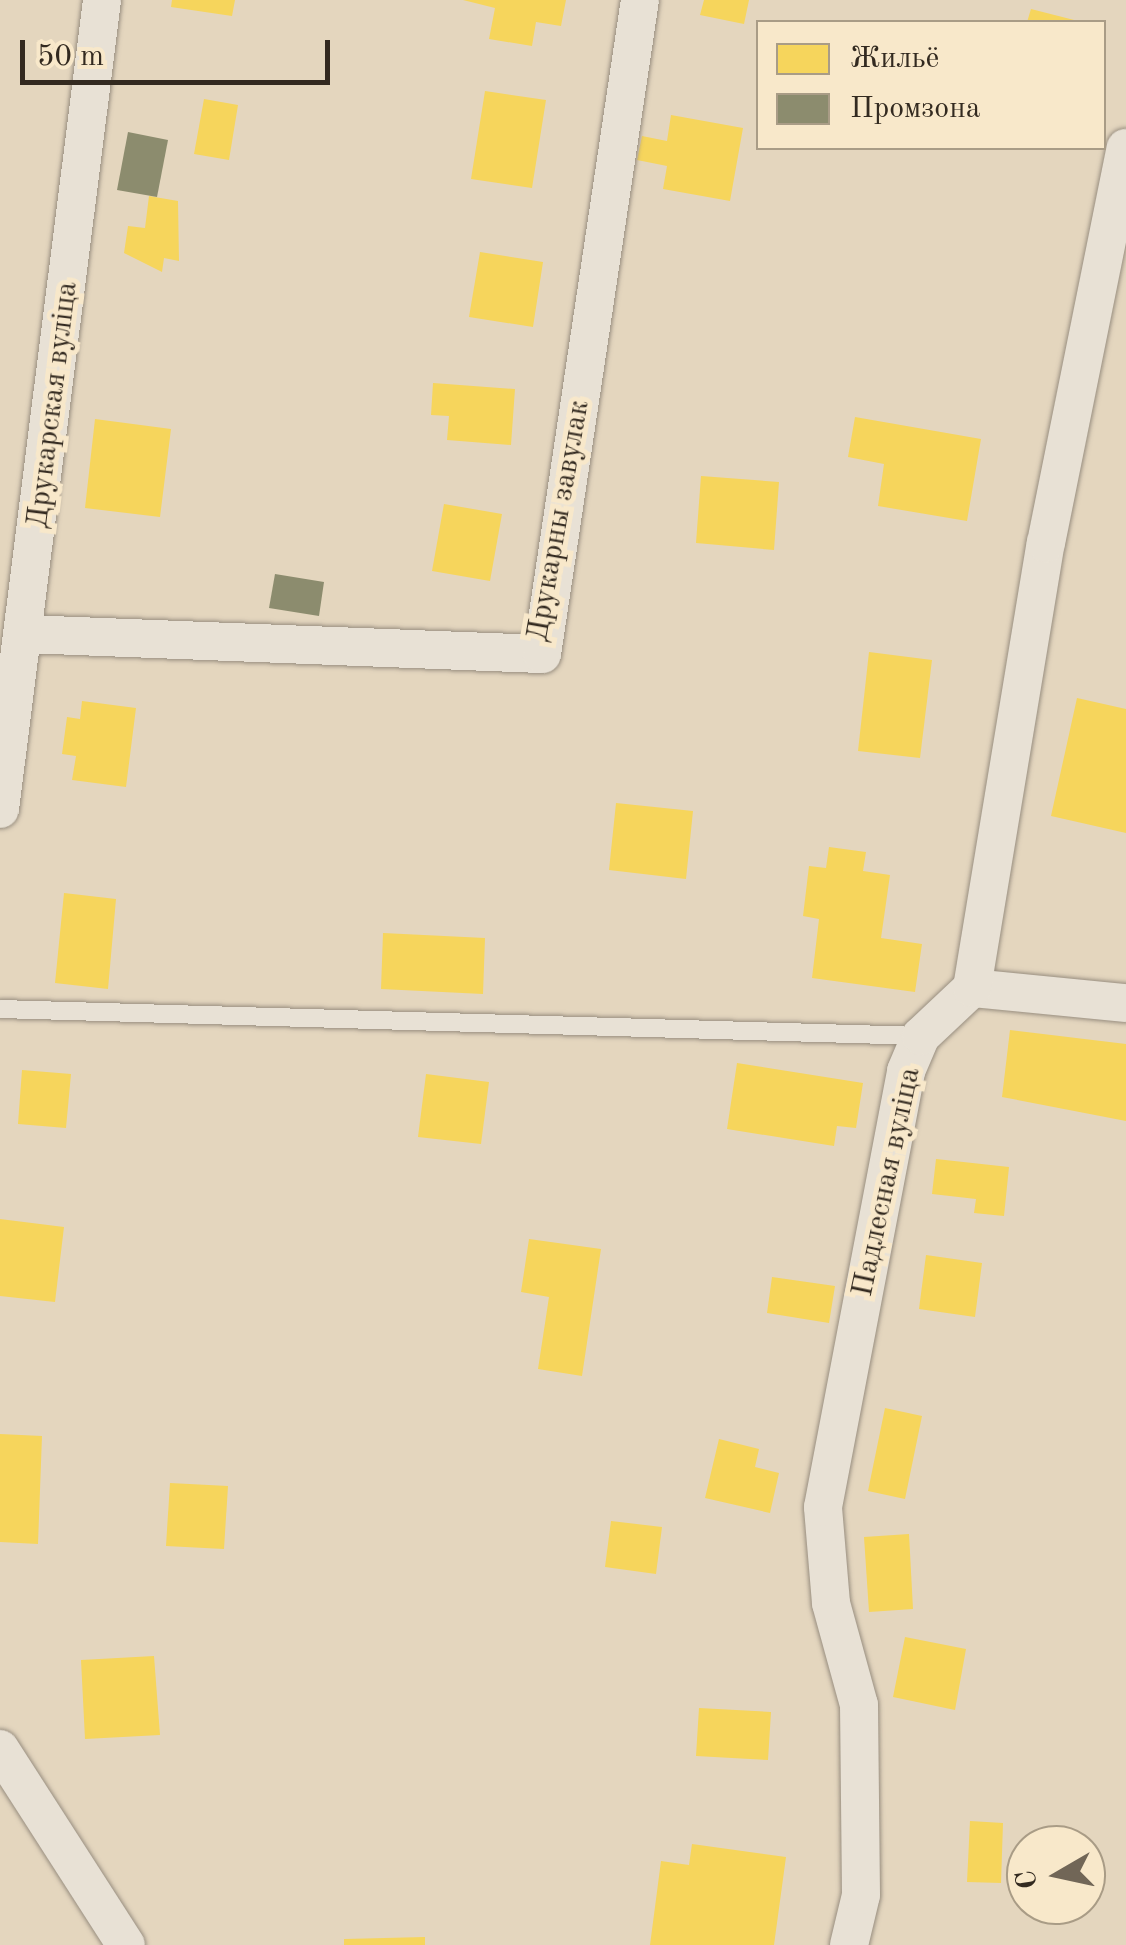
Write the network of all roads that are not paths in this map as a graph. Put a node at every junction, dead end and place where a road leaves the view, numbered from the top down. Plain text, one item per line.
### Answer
1 (102, 0) edge
2 (640, 0) edge
3 (1126, 148) edge
4 (25, 634) junction
5 (0, 809) edge
6 (972, 988) junction
7 (1126, 1003) edge
8 (0, 1009) edge
9 (921, 1036) junction
10 (0, 1749) edge
11 (126, 1945) edge
12 (849, 1945) edge

1 - 4 street, Друкарская вуліца
2 - 4 street, Друкарны завулак
3 - 6 street
4 - 5 street, Друкарская вуліца
6 - 7 street
6 - 9 street, Падлесная вуліца
8 - 9 lane
9 - 12 street, Падлесная вуліца
10 - 11 street

